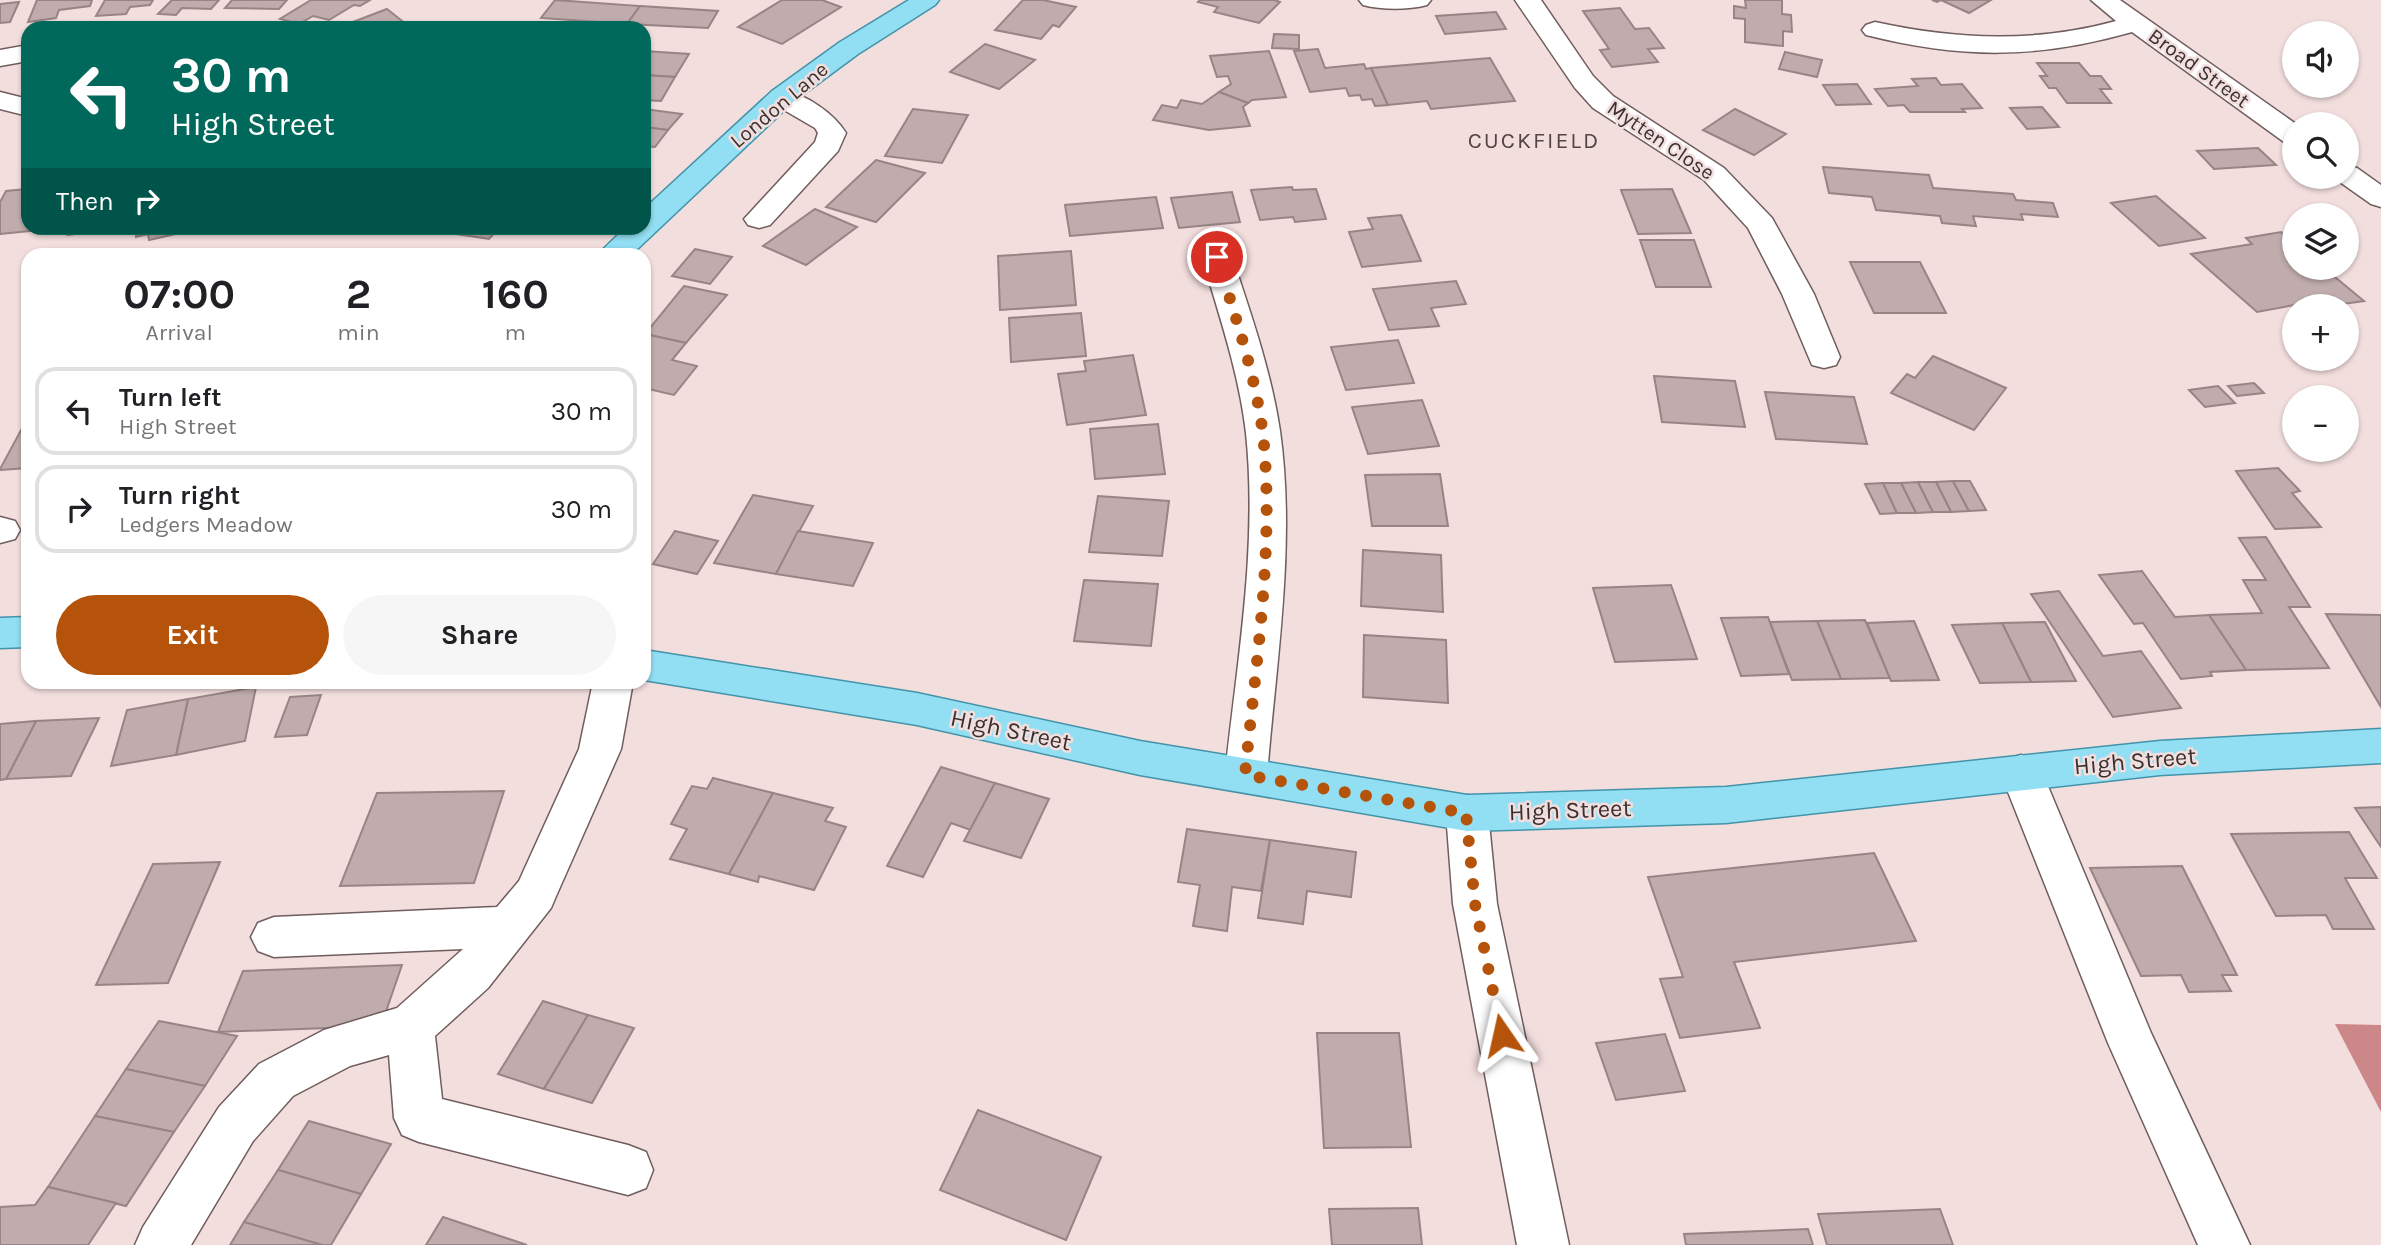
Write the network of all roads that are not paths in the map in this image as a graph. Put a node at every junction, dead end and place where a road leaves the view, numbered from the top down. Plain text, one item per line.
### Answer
1 (926, 0) edge
2 (1372, 0) edge
3 (1418, 0) edge
4 (1528, 0) edge
5 (2104, 0) edge
6 (2137, 23) junction
7 (1875, 30) dead end
8 (21, 54) edge
9 (0, 58) edge
10 (782, 97) junction
11 (0, 100) edge
12 (21, 106) edge
13 (2282, 127) edge
14 (2359, 182) edge
15 (2381, 198) edge
16 (651, 219) edge
17 (759, 219) dead end
18 (633, 235) edge
19 (620, 248) edge
20 (1217, 257) dead end
21 (1824, 357) dead end
22 (21, 632) edge
23 (0, 633) edge
24 (651, 667) edge
25 (611, 689) edge
26 (2381, 746) edge
27 (2021, 772) junction
28 (1245, 775) junction
29 (1466, 813) junction
30 (509, 928) junction
31 (274, 937) dead end
32 (410, 1027) junction
33 (628, 1170) dead end
34 (161, 1245) edge
35 (1543, 1245) edge
36 (2224, 1245) edge

1 - 10 main road, London Lane
2 - 3 street
4 - 21 street, Mytten Close
5 - 6 street, Broad Street
6 - 7 street
6 - 13 street, Broad Street
8 - 9 street
10 - 16 main road, London Lane
10 - 17 street
11 - 12 street
14 - 15 street
18 - 19 main road, London Lane
20 - 28 street
22 - 23 main road
24 - 28 main road, High Street
25 - 30 street
26 - 27 main road, High Street
27 - 29 main road, High Street
27 - 36 street
28 - 29 main road, High Street
29 - 35 street
30 - 31 street
30 - 32 street
32 - 33 street
32 - 34 street

